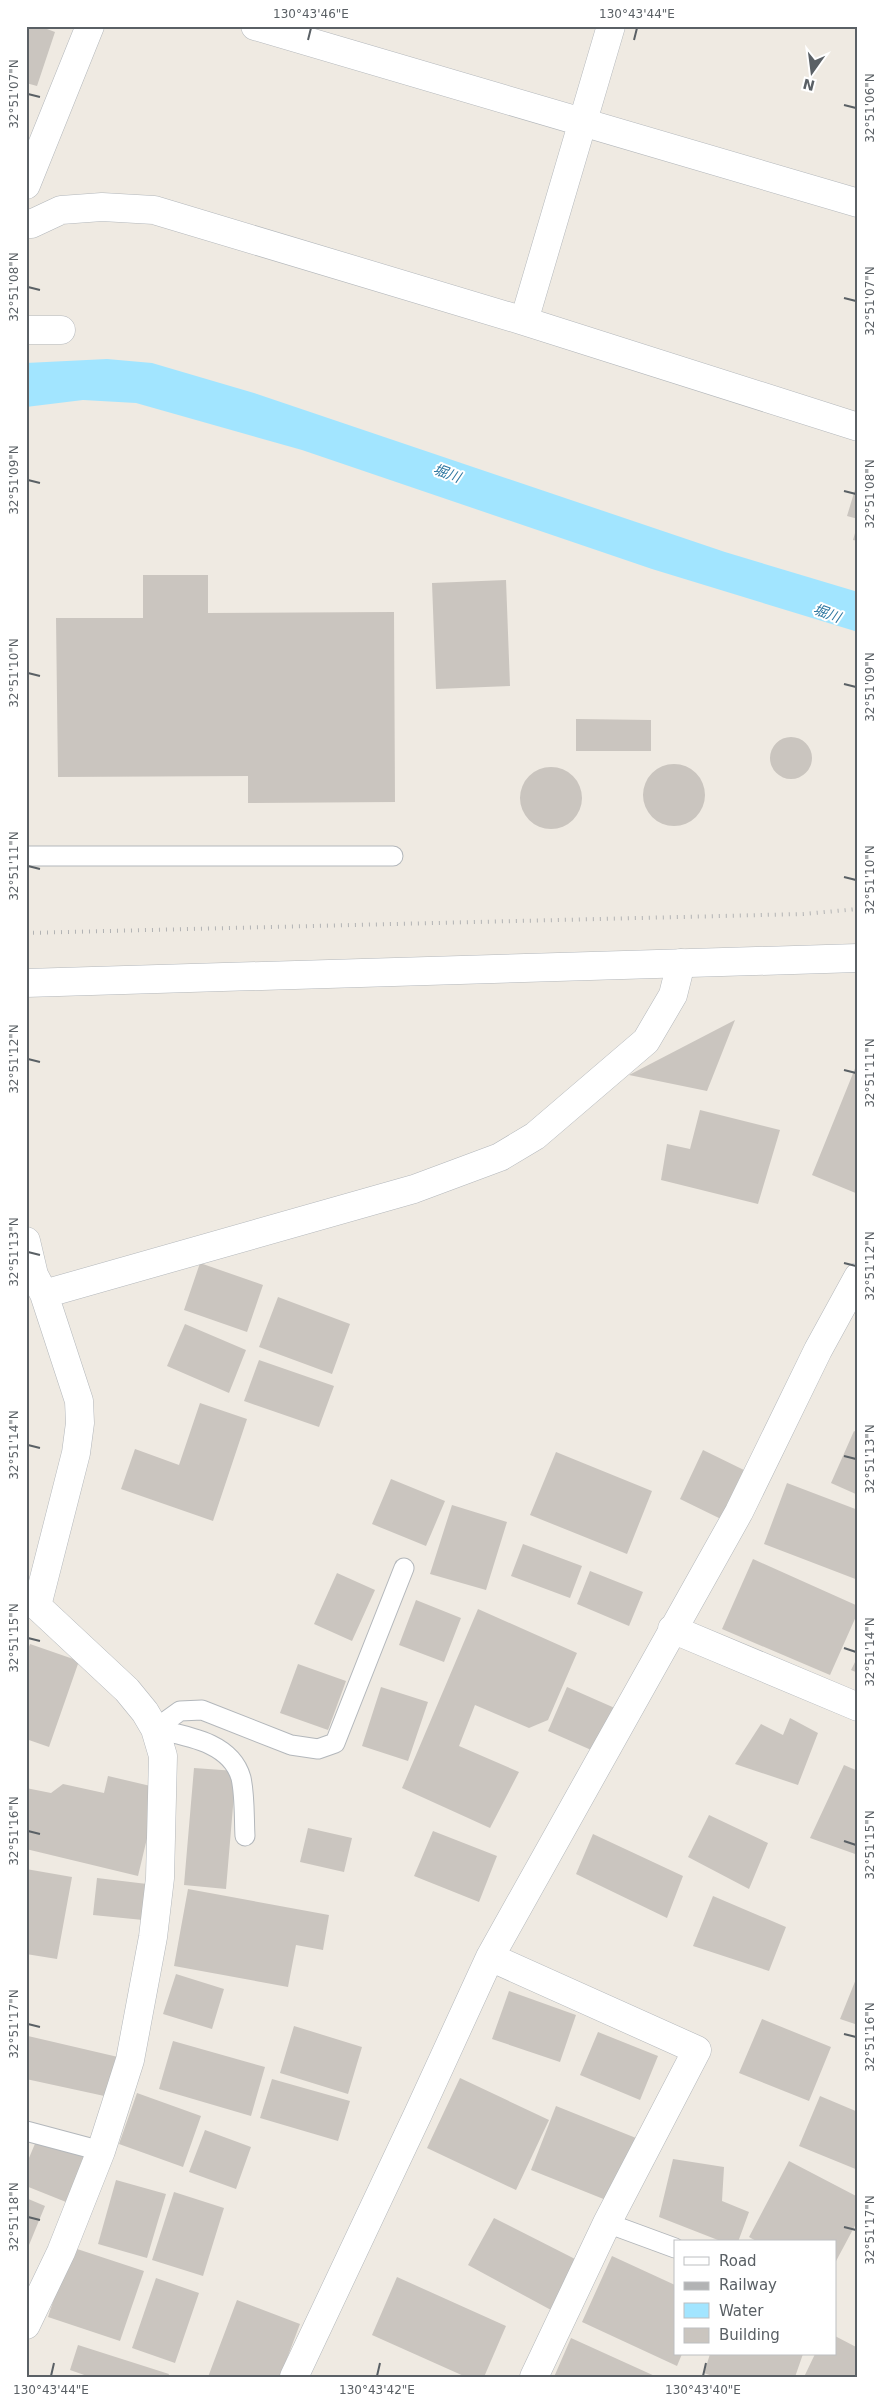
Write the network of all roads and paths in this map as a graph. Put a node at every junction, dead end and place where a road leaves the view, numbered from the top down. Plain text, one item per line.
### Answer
1 (90, 26) edge
2 (256, 26) edge
3 (611, 26) edge
4 (584, 124) junction
5 (26, 185) edge
6 (858, 203) edge
7 (26, 223) edge
8 (524, 321) junction
9 (26, 330) edge
10 (61, 330) dead end
11 (858, 427) edge
12 (26, 856) edge
13 (392, 856) dead end
14 (858, 958) edge
15 (681, 963) junction
16 (26, 983) edge
17 (26, 1241) edge
18 (858, 1278) edge
19 (35, 1282) edge
20 (404, 1568) dead end
21 (31, 1602) edge
22 (672, 1629) junction
23 (858, 1707) edge
24 (156, 1729) junction
25 (245, 1836) dead end
26 (490, 1957) junction
27 (26, 2131) edge
28 (101, 2151) junction
29 (607, 2223) junction
30 (674, 2248) edge
31 (26, 2325) edge
32 (294, 2377) edge
33 (534, 2377) edge

1 - 5 street
2 - 4 street
3 - 4 street
4 - 6 street
4 - 8 street
7 - 8 street
8 - 11 street
9 - 10 street
12 - 13 lane
14 - 15 street
15 - 16 street
15 - 19 street
17 - 19 street
18 - 22 street
19 - 21 street
20 - 24 lane
21 - 24 street
22 - 23 street
22 - 26 street
24 - 25 lane
24 - 28 street
26 - 29 street
26 - 32 street
27 - 28 lane
28 - 31 street
29 - 30 lane
29 - 33 street

